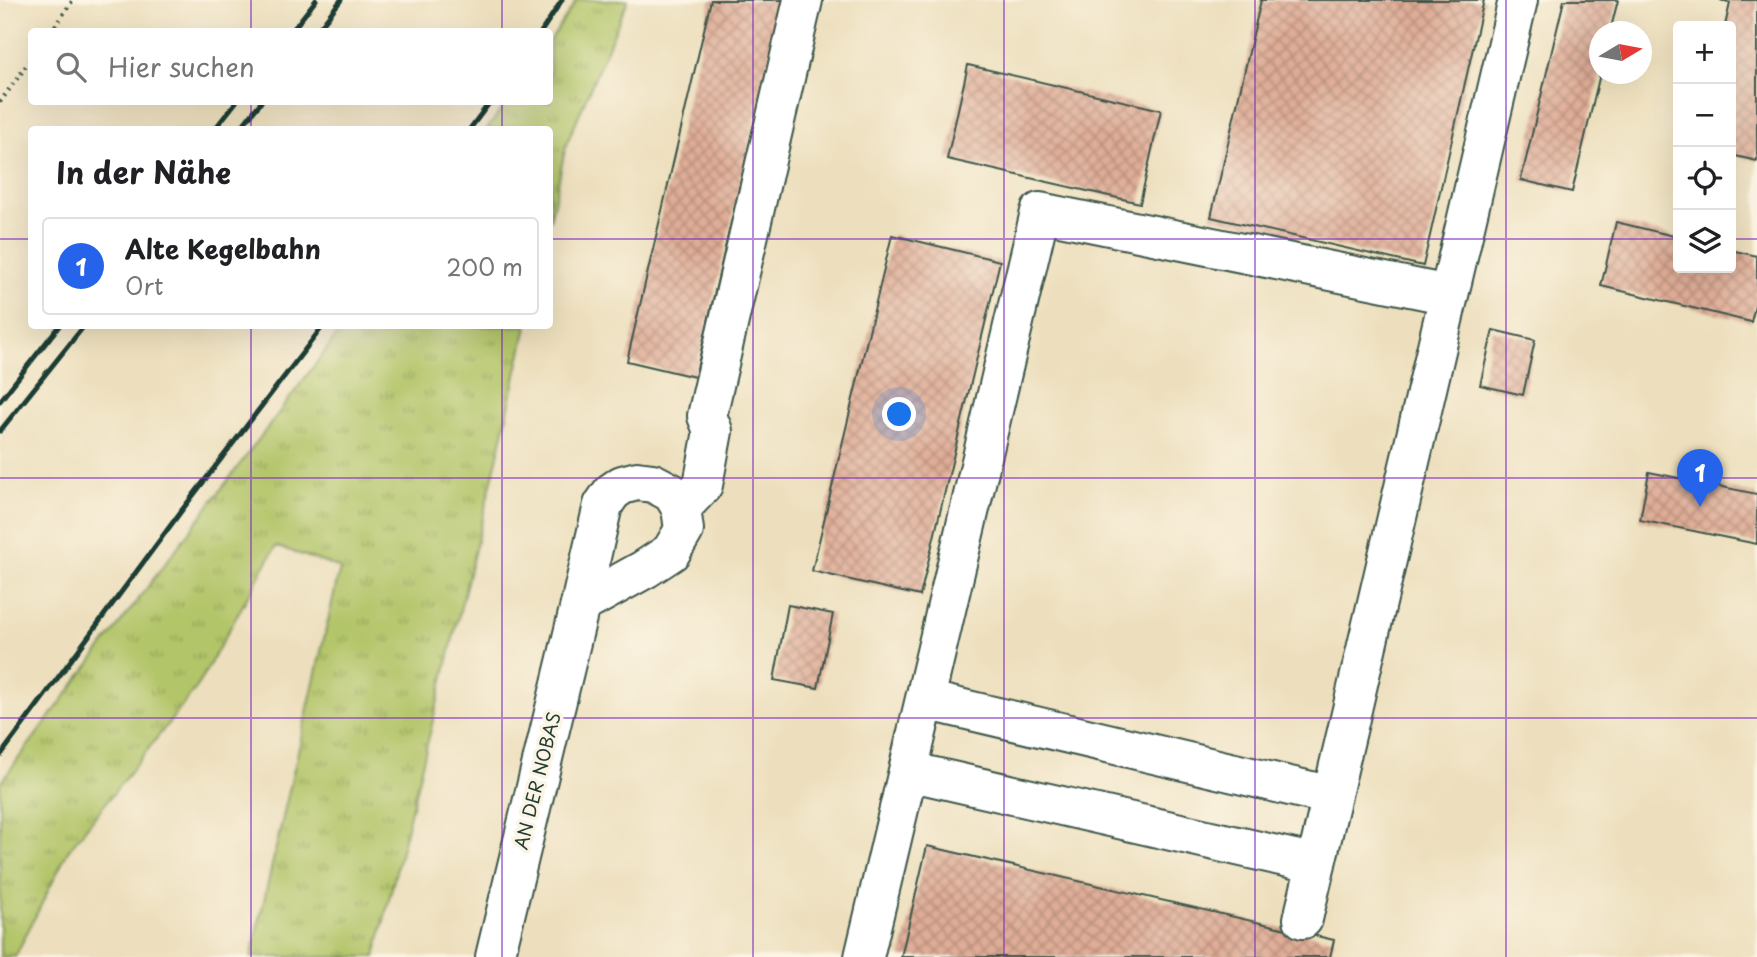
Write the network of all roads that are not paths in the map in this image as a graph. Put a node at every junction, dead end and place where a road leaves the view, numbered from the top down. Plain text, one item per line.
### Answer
1 (803, 0) edge
2 (1518, 0) edge
3 (1449, 295) junction
4 (681, 508) junction
5 (580, 605) junction
6 (925, 700) junction
7 (908, 771) junction
8 (1332, 796) junction
9 (1316, 864) junction
10 (1303, 919) dead end
11 (495, 957) edge
12 (864, 957) edge

1 - 4 street
2 - 3 street
3 - 6 street
3 - 8 street
4 - 5 street
4 - 5 street, AN DER NOBAS
5 - 11 street, AN DER NOBAS
6 - 7 street
6 - 8 street
7 - 9 street
7 - 12 street
8 - 9 street
9 - 10 street

